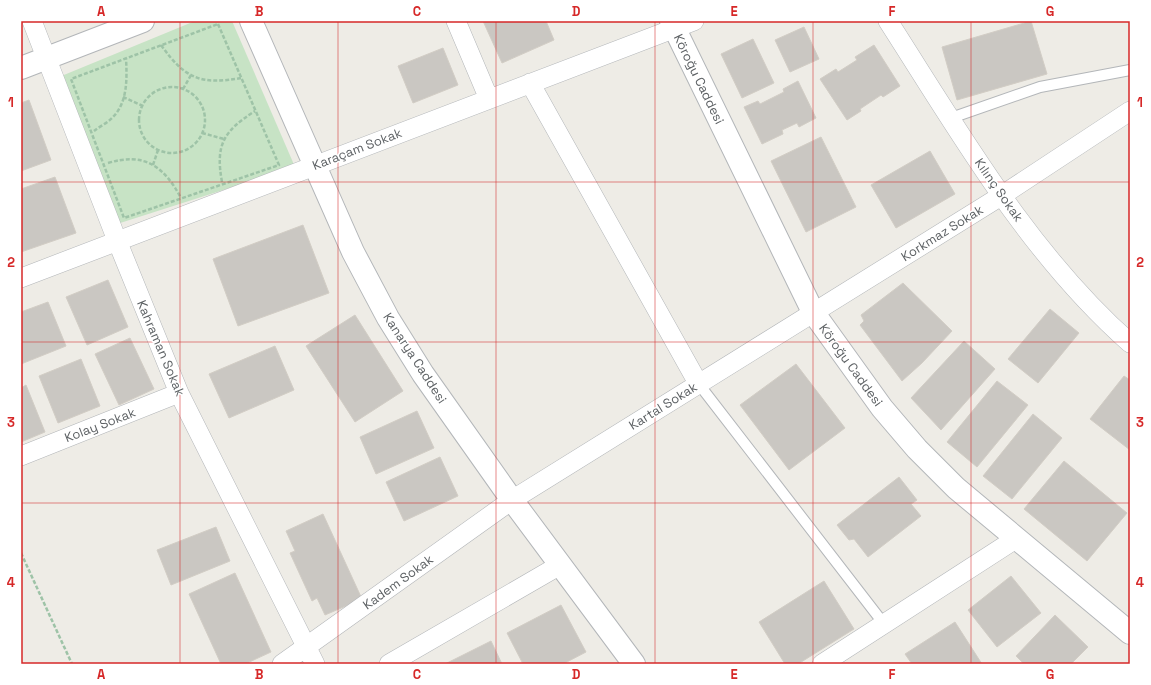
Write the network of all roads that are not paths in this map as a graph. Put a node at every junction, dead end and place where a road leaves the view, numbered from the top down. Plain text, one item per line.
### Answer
1 (32, 21) edge
2 (143, 21) edge
3 (251, 21) edge
4 (456, 21) edge
5 (888, 21) edge
6 (680, 23) edge
7 (47, 58) junction
8 (21, 68) edge
9 (1130, 70) edge
10 (530, 83) junction
11 (489, 99) junction
12 (1130, 111) edge
13 (951, 118) junction
14 (314, 166) junction
15 (1001, 196) junction
16 (118, 243) junction
17 (21, 278) edge
18 (813, 312) junction
19 (1130, 343) edge
20 (698, 384) junction
21 (179, 394) junction
22 (21, 456) edge
23 (512, 500) junction
24 (1017, 538) junction
25 (560, 565) junction
26 (884, 624) junction
27 (1130, 633) edge
28 (311, 656) edge
29 (282, 664) edge
30 (389, 664) edge
31 (634, 664) edge
32 (822, 664) edge

1 - 7 street, Kahraman Sokak
2 - 7 street
3 - 14 street, Kanarya Caddesi
4 - 11 street
5 - 13 street, Kılınç Sokak
6 - 10 street, Karaçam Sokak
6 - 18 street, Köroğu Caddesi
7 - 8 street
7 - 16 street, Kahraman Sokak
9 - 13 lane
10 - 11 street, Karaçam Sokak
10 - 20 street
11 - 14 street, Karaçam Sokak
12 - 15 street, Korkmaz Sokak
13 - 15 street, Kılınç Sokak
14 - 16 street, Karaçam Sokak
14 - 23 street, Kanarya Caddesi
15 - 18 street, Korkmaz Sokak
15 - 19 street, Kılınç Sokak
16 - 17 street, Karaçam Sokak
16 - 21 street, Kahraman Sokak
18 - 20 street, Kartal Sokak
18 - 24 street, Köroğu Caddesi
20 - 23 street, Kartal Sokak
20 - 26 lane
21 - 22 street, Kolay Sokak
21 - 28 street, Kahraman Sokak
23 - 25 street, Kanarya Caddesi
23 - 28 street, Kadem Sokak
24 - 26 street
24 - 27 street, Köroğu Caddesi
25 - 30 street
25 - 31 street, Kanarya Caddesi
26 - 32 street
28 - 29 street, Kadem Sokak

